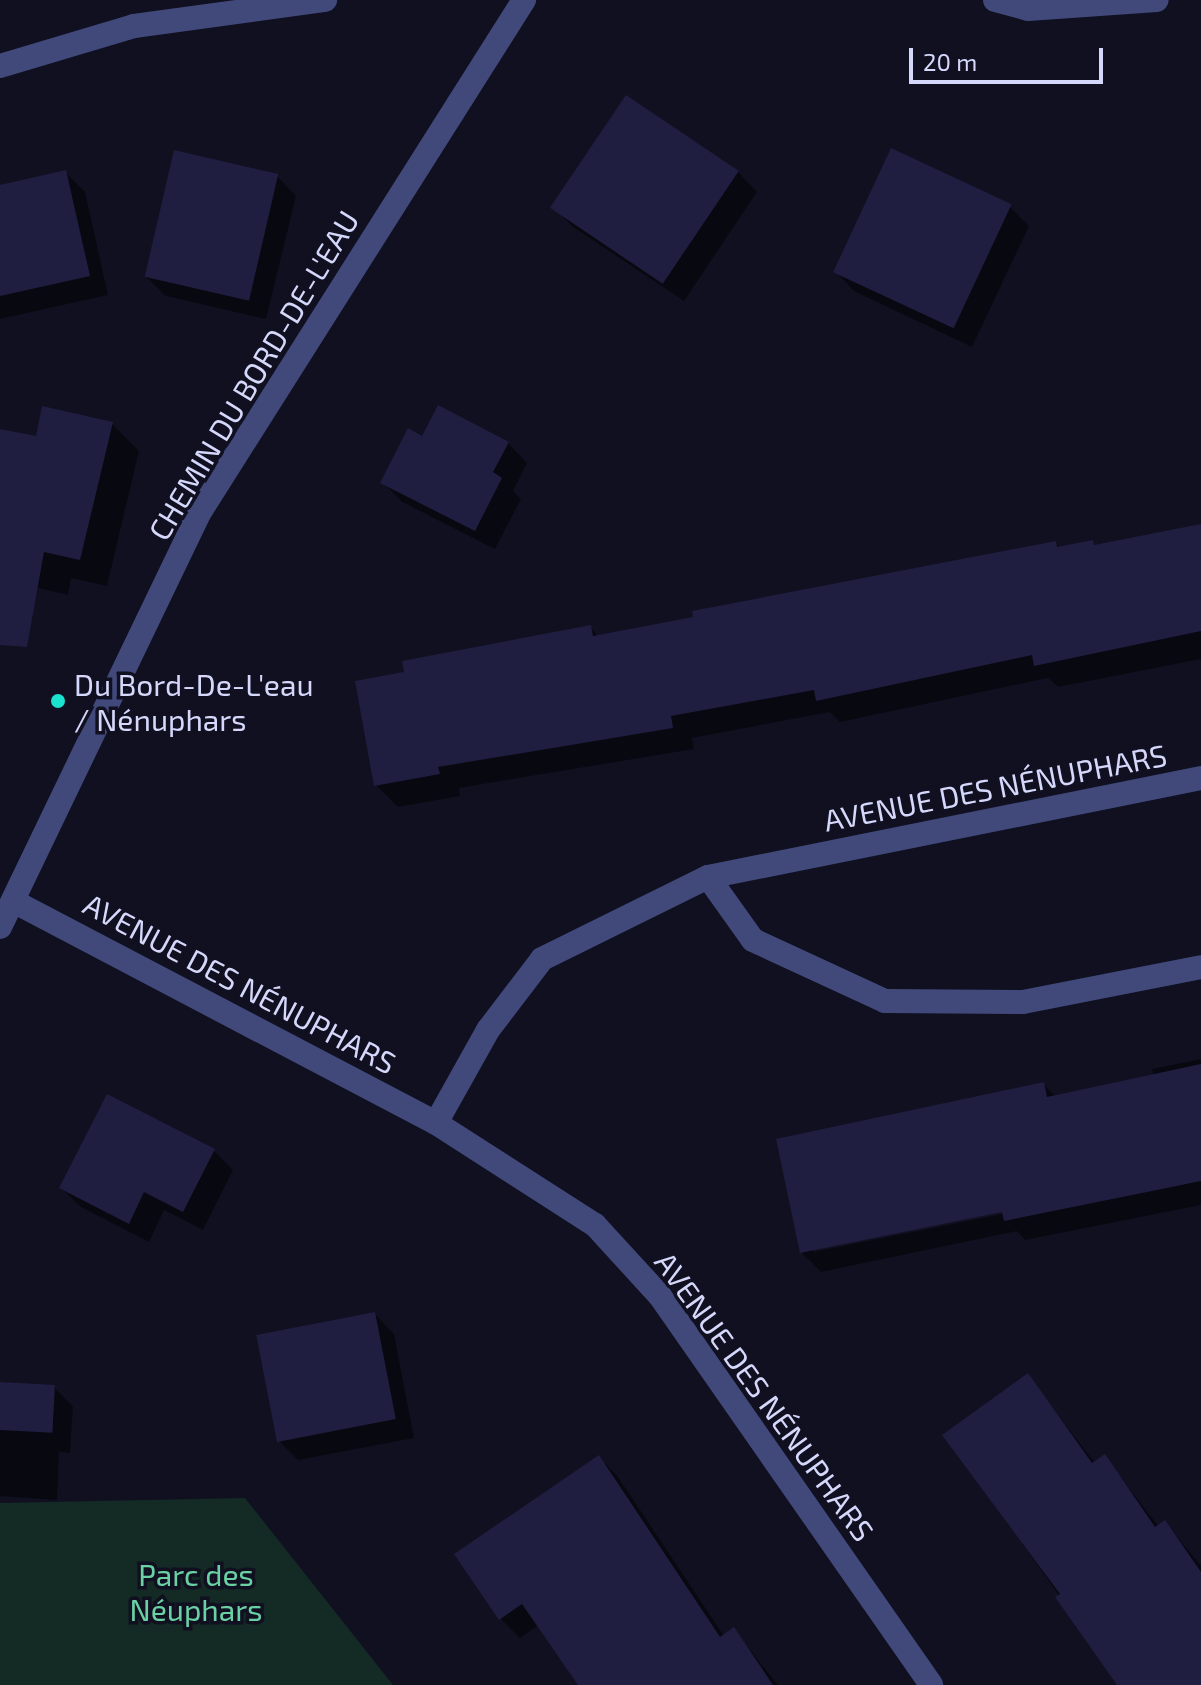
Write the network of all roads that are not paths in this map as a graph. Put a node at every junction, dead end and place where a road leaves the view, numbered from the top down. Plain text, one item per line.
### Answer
1 (325, 0) edge
2 (524, 0) edge
3 (995, 0) edge
4 (1157, 0) edge
5 (0, 66) edge
6 (1201, 778) edge
7 (708, 877) junction
8 (13, 901) junction
9 (0, 927) edge
10 (1201, 967) edge
11 (436, 1123) junction
12 (931, 1685) edge

1 - 5 street
2 - 8 street, CHEMIN DU BORD-DE-L'EAU
3 - 4 street
6 - 7 street, AVENUE DES NÉNUPHARS
7 - 10 street
7 - 11 street, AVENUE DES NÉNUPHARS
8 - 9 street, CHEMIN DU BORD-DE-L'EAU
8 - 11 street, AVENUE DES NÉNUPHARS
11 - 12 street, AVENUE DES NÉNUPHARS

